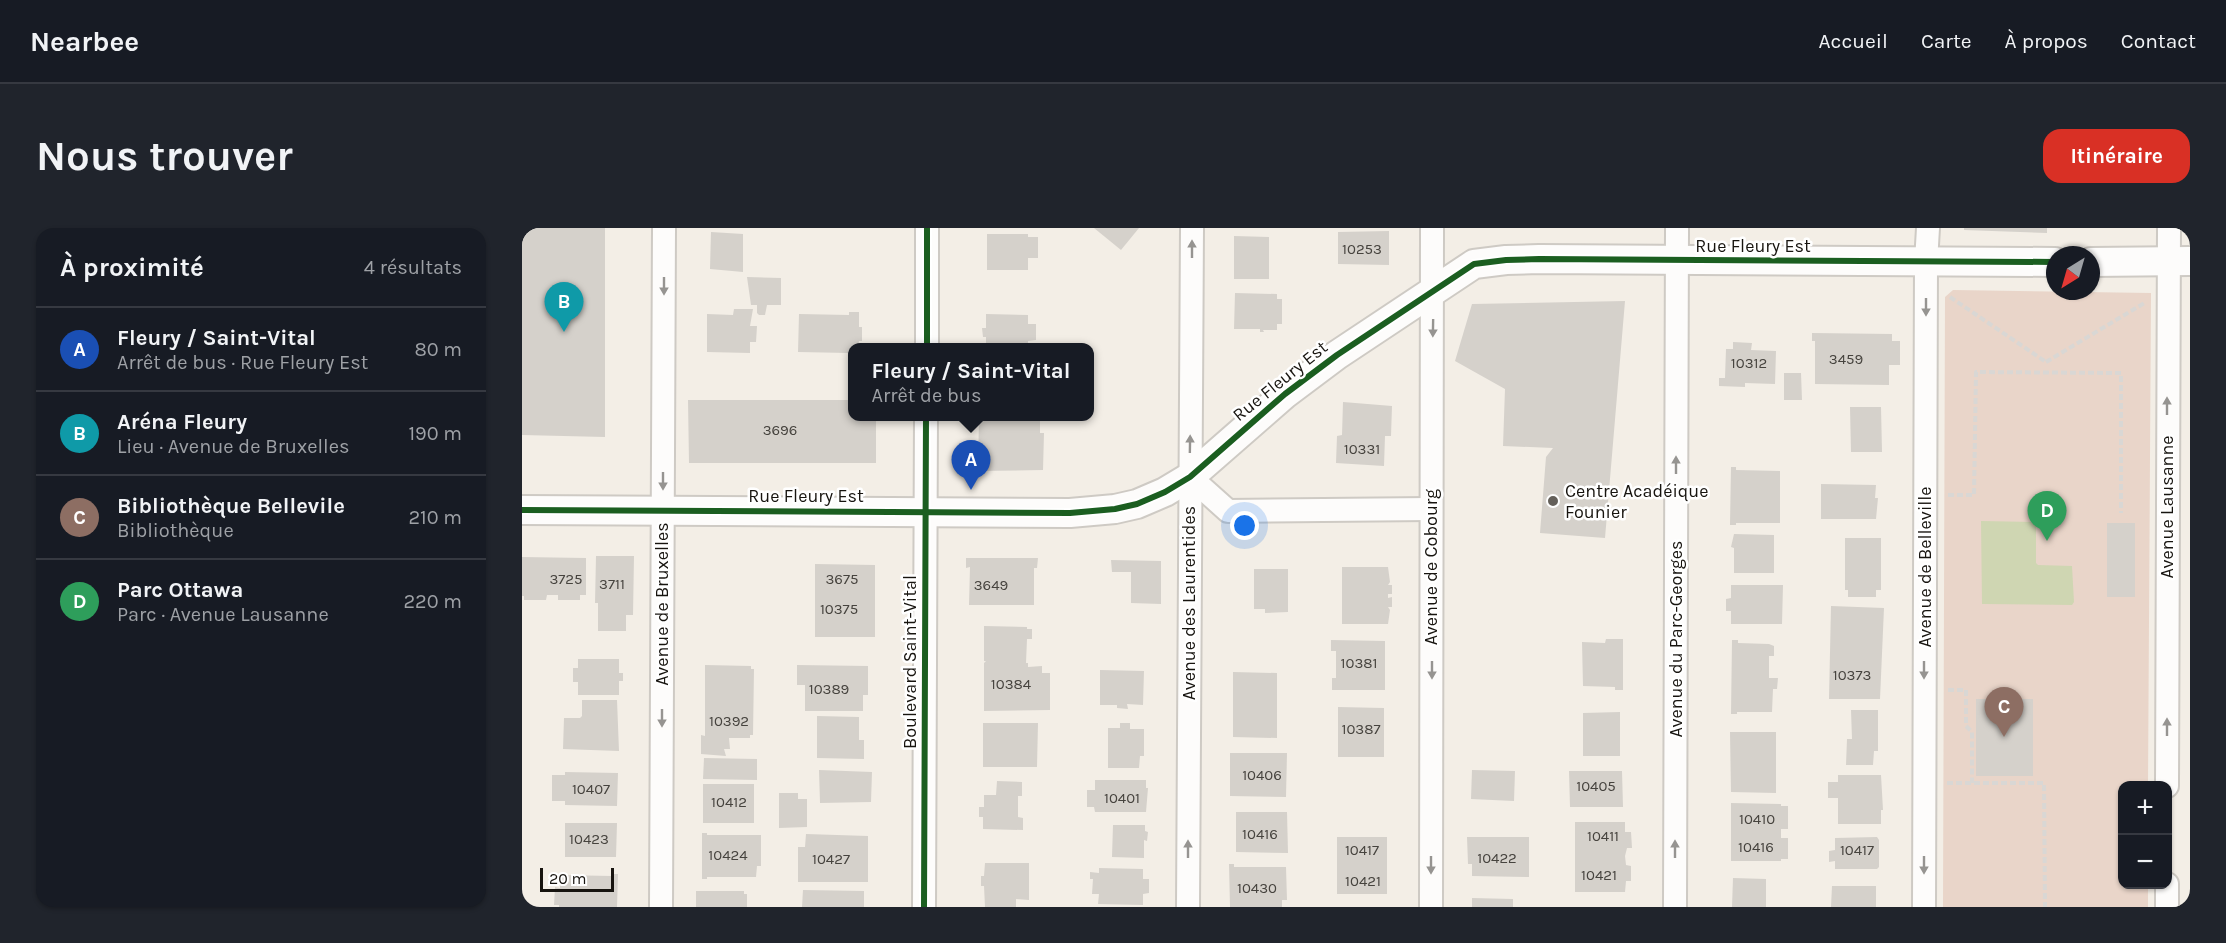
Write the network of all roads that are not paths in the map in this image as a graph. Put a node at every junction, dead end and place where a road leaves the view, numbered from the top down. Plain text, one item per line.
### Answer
1 (664, 228) edge
2 (927, 228) edge
3 (1192, 228) edge
4 (1432, 228) edge
5 (1677, 228) edge
6 (1928, 228) edge
7 (2169, 228) edge
8 (1677, 260) junction
9 (1926, 262) junction
10 (2046, 262) edge
11 (2100, 263) edge
12 (2176, 270) edge
13 (1433, 291) junction
14 (927, 343) edge
15 (926, 421) edge
16 (1190, 477) junction
17 (1430, 509) junction
18 (522, 510) edge
19 (663, 510) junction
20 (926, 512) junction
21 (2167, 781) edge
22 (2167, 889) edge
23 (661, 907) edge
24 (924, 907) edge
25 (1188, 907) edge
26 (1431, 907) edge
27 (1675, 907) edge
28 (1924, 907) edge
29 (2167, 907) edge

1 -> 19 street, Avenue de Bruxelles
2 - 14 street
16 -> 3 street, Avenue des Laurentides
4 - 13 street, Avenue de Cobourg
5 - 8 street, Avenue du Parc-Georges
6 - 9 street, Avenue de Belleville
7 - 12 street, Avenue Lausanne
8 - 9 street, Rue Fleury Est
8 - 13 street, Rue Fleury Est
27 -> 8 street, Avenue du Parc-Georges
9 - 10 street, Rue Fleury Est
9 -> 28 street, Avenue de Belleville
11 - 12 street
21 -> 12 street, Avenue Lausanne
13 - 16 street, Rue Fleury Est
13 -> 17 street, Avenue de Cobourg
15 - 20 street, Boulevard Saint-Vital
16 - 17 street
16 - 20 street, Rue Fleury Est
25 -> 16 street, Avenue des Laurentides
17 -> 26 street, Avenue de Cobourg
18 - 19 street, Rue Fleury Est
19 - 20 street, Rue Fleury Est
19 -> 23 street, Avenue de Bruxelles
20 - 24 street, Boulevard Saint-Vital
22 - 29 street

